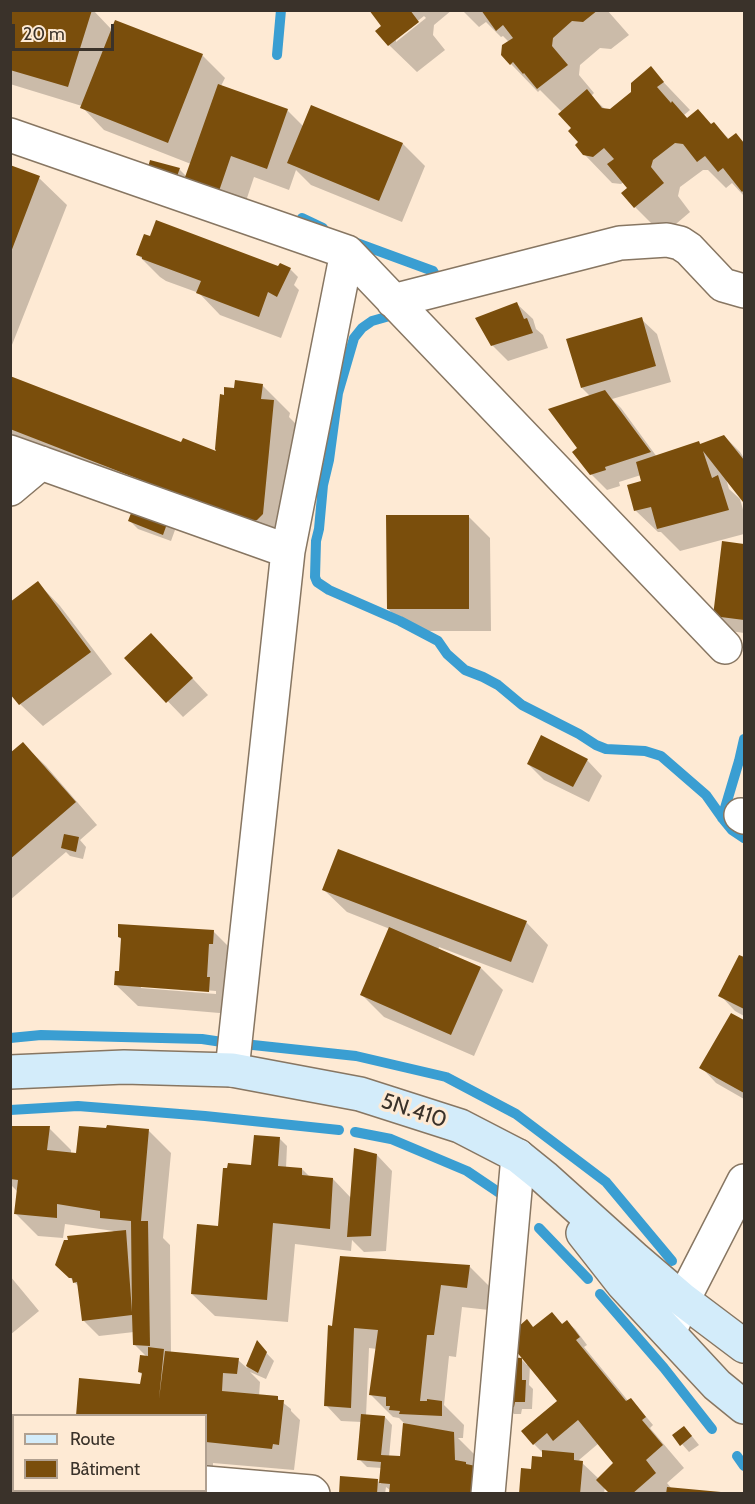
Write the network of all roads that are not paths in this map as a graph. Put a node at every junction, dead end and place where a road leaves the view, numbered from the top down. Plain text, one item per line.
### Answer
1 (10, 135) edge
2 (347, 252) junction
3 (744, 291) edge
4 (393, 301) junction
5 (10, 452) edge
6 (41, 463) junction
7 (10, 489) edge
8 (288, 551) junction
9 (725, 647) dead end
10 (232, 1070) junction
11 (10, 1072) edge
12 (518, 1156) junction
13 (544, 1178) junction
14 (744, 1181) edge
15 (683, 1300) junction
16 (669, 1333) junction
17 (744, 1346) edge
18 (744, 1407) edge
19 (207, 1483) edge
20 (313, 1494) edge
21 (488, 1494) edge

1 - 2 street
2 - 4 street
2 - 8 street
3 - 4 street
4 - 9 street
5 - 6 street
6 - 7 street
6 - 8 street
8 - 10 street
10 - 11 street, 5N.410
10 - 12 street, 5N.410
12 - 13 street, 5N.410
12 - 21 street
13 - 15 street, 5N.410
13 - 16 street
14 - 15 street
15 - 16 street
15 - 17 street, 5N.410
16 - 18 street
19 - 20 street

